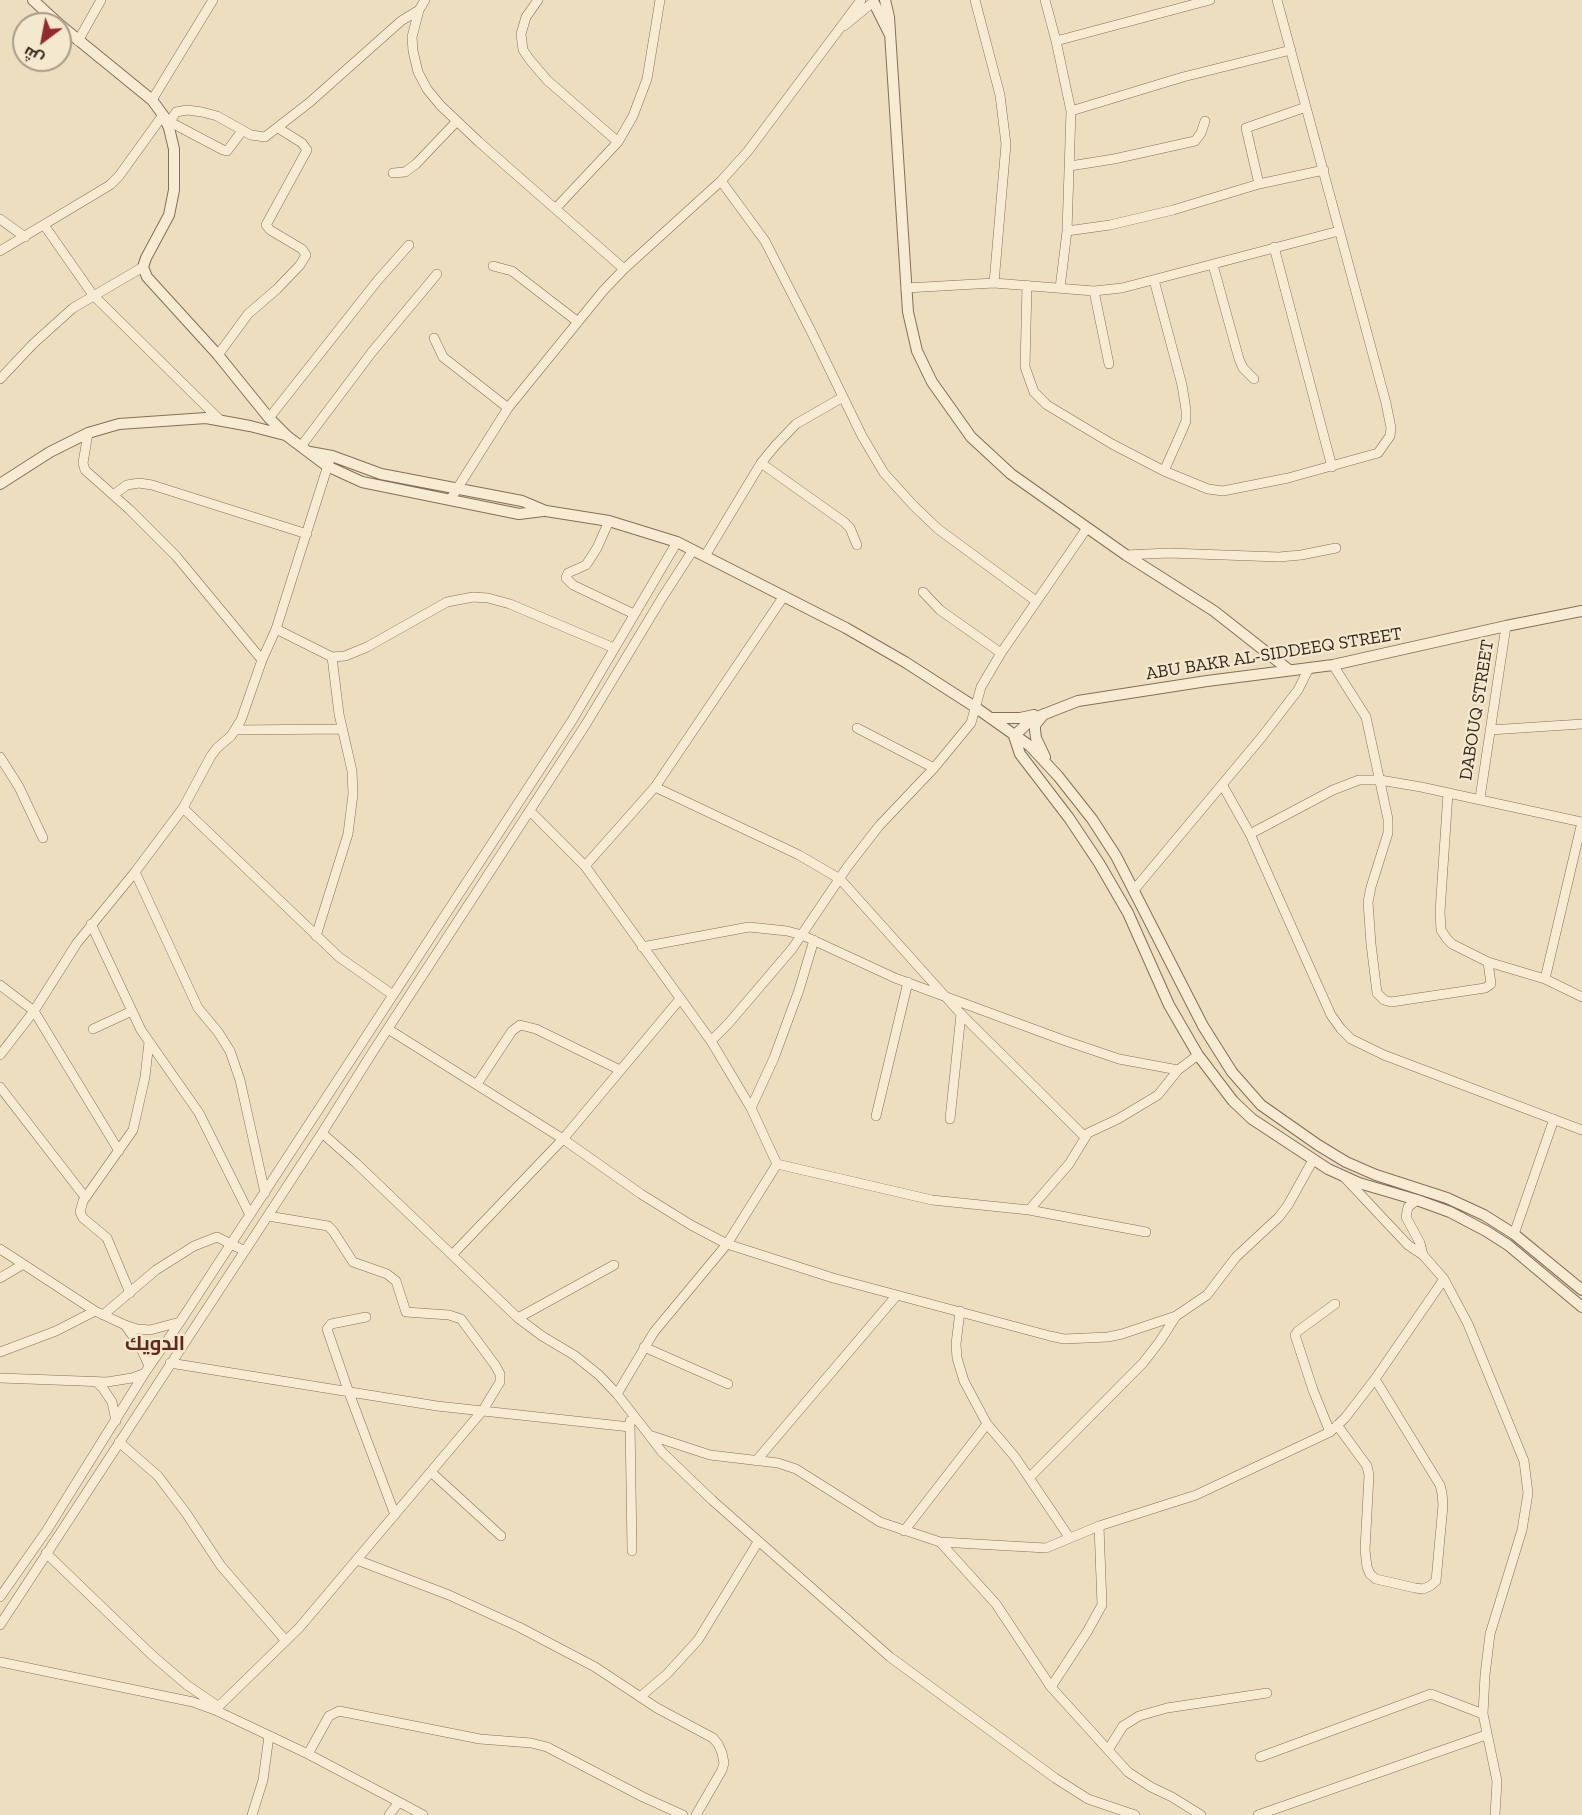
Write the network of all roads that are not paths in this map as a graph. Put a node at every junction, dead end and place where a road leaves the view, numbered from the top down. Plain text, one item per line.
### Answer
1 (33, 0) edge
2 (101, 0) edge
3 (213, 0) edge
4 (424, 0) edge
5 (538, 0) edge
6 (660, 0) edge
7 (975, 0) edge
8 (1045, 0) edge
9 (1210, 0) edge
10 (1277, 0) edge
11 (874, 1) edge
12 (418, 10) junction
13 (46, 12) edge
14 (72, 35) edge
15 (78, 41) junction
16 (1056, 41) junction
17 (1291, 50) junction
18 (152, 100) junction
19 (1306, 107) junction
20 (1071, 111) junction
21 (166, 119) junction
22 (456, 121) junction
23 (1204, 121) dead end
24 (278, 128) junction
25 (242, 131) junction
26 (618, 142) junction
27 (1070, 166) junction
28 (1324, 170) junction
29 (393, 172) dead end
30 (721, 181) junction
31 (1259, 184) junction
32 (556, 208) junction
33 (0, 219) edge
34 (44, 225) junction
35 (1067, 231) junction
36 (1339, 231) junction
37 (25, 237) junction
38 (409, 245) dead end
39 (1274, 247) junction
40 (0, 251) edge
41 (1213, 265) junction
42 (493, 266) dead end
43 (143, 267) junction
44 (624, 269) junction
45 (437, 274) dead end
46 (1154, 280) junction
47 (994, 283) junction
48 (1028, 285) junction
49 (906, 288) junction
50 (1060, 288) junction
51 (1094, 291) junction
52 (93, 295) junction
53 (578, 322) junction
54 (434, 338) dead end
55 (218, 355) junction
56 (1109, 364) dead end
57 (0, 379) edge
58 (1254, 379) dead end
59 (843, 396) junction
60 (508, 408) junction
61 (269, 418) junction
62 (220, 420) junction
63 (88, 433) junction
64 (287, 436) junction
65 (306, 448) junction
66 (330, 461) junction
67 (761, 463) junction
68 (1332, 467) junction
69 (1164, 471) junction
70 (0, 484) edge
71 (457, 489) junction
72 (113, 495) junction
73 (450, 500) junction
74 (546, 511) junction
75 (609, 521) junction
76 (1087, 528) junction
77 (308, 534) junction
78 (677, 542) junction
79 (857, 545) dead end
80 (1336, 548) dead end
81 (693, 550) junction
82 (1126, 555) junction
83 (705, 556) junction
84 (923, 592) dead end
85 (784, 596) junction
86 (1036, 601) junction
87 (1582, 611) edge
88 (634, 614) junction
89 (1506, 626) junction
90 (276, 629) junction
91 (614, 648) junction
92 (1001, 653) junction
93 (332, 657) junction
94 (262, 660) junction
95 (1333, 665) junction
96 (1309, 668) junction
97 (1289, 670) junction
98 (975, 707) junction
99 (1046, 712) junction
100 (990, 718) junction
101 (1582, 724) edge
102 (857, 728) dead end
103 (342, 729) junction
104 (236, 730) junction
105 (1490, 730) junction
106 (1014, 736) junction
107 (0, 757) edge
108 (934, 768) junction
109 (1058, 776) junction
110 (1380, 780) junction
111 (1223, 786) junction
112 (655, 787) junction
113 (1448, 793) junction
114 (1480, 798) junction
115 (183, 808) junction
116 (530, 811) junction
117 (1582, 822) edge
118 (498, 834) junction
119 (1250, 834) junction
120 (43, 838) dead end
121 (509, 841) junction
122 (585, 866) junction
123 (135, 872) junction
124 (840, 879) junction
125 (1134, 890) junction
126 (91, 924) junction
127 (802, 935) junction
128 (316, 936) junction
129 (814, 940) junction
130 (642, 947) junction
131 (1488, 962) junction
132 (1545, 979) junction
133 (908, 982) junction
134 (0, 985) edge
135 (393, 995) junction
136 (946, 996) junction
137 (1582, 997) edge
138 (680, 999) junction
139 (34, 1011) junction
140 (132, 1011) junction
141 (961, 1014) junction
142 (93, 1029) dead end
143 (388, 1029) junction
144 (711, 1041) junction
145 (149, 1042) junction
146 (0, 1055) edge
147 (1198, 1055) junction
148 (1178, 1070) junction
149 (620, 1071) junction
150 (477, 1084) junction
151 (0, 1087) edge
152 (751, 1108) junction
153 (876, 1116) dead end
154 (950, 1119) dead end
155 (1554, 1119) junction
156 (1293, 1128) junction
157 (1582, 1130) edge
158 (322, 1133) junction
159 (1085, 1137) junction
160 (562, 1139) junction
161 (1285, 1141) junction
162 (119, 1151) junction
163 (1313, 1160) junction
164 (777, 1164) junction
165 (1343, 1177) junction
166 (265, 1192) junction
167 (86, 1197) junction
168 (1417, 1200) junction
169 (1455, 1201) junction
170 (1029, 1210) junction
171 (1450, 1212) junction
172 (250, 1215) junction
173 (268, 1216) junction
174 (1146, 1232) dead end
175 (1514, 1234) junction
176 (231, 1243) junction
177 (727, 1244) junction
178 (0, 1249) edge
179 (245, 1251) junction
180 (452, 1255) junction
181 (1423, 1255) junction
182 (22, 1265) junction
183 (614, 1265) dead end
184 (0, 1278) edge
185 (1444, 1279) junction
186 (1582, 1290) edge
187 (130, 1293) junction
188 (897, 1295) junction
189 (1335, 1304) dead end
190 (1582, 1307) edge
191 (960, 1311) junction
192 (99, 1313) junction
193 (1176, 1316) junction
194 (366, 1317) dead end
195 (518, 1318) junction
196 (180, 1322) junction
197 (125, 1325) junction
198 (644, 1347) junction
199 (0, 1352) edge
200 (170, 1363) junction
201 (146, 1370) junction
202 (0, 1378) edge
203 (1375, 1379) junction
204 (95, 1381) junction
205 (728, 1384) dead end
206 (348, 1390) junction
207 (617, 1394) junction
208 (483, 1410) junction
209 (630, 1412) junction
210 (116, 1421) junction
211 (987, 1424) junction
212 (630, 1427) junction
213 (1334, 1429) junction
214 (649, 1435) junction
215 (119, 1442) junction
216 (97, 1451) junction
217 (107, 1459) junction
218 (756, 1461) junction
219 (431, 1472) junction
220 (1029, 1478) junction
221 (395, 1515) junction
222 (1099, 1526) junction
223 (904, 1531) junction
224 (501, 1536) dead end
225 (1069, 1537) junction
226 (758, 1542) junction
227 (940, 1542) junction
228 (632, 1551) dead end
229 (46, 1553) junction
230 (357, 1560) junction
231 (3, 1584) edge
232 (0, 1597) edge
233 (0, 1625) edge
234 (286, 1641) junction
235 (0, 1662) edge
236 (1051, 1687) junction
237 (1267, 1693) dead end
238 (640, 1696) junction
239 (217, 1708) junction
240 (1483, 1714) junction
241 (1486, 1735) junction
242 (269, 1736) junction
243 (1108, 1750) junction
244 (308, 1754) junction
245 (1260, 1757) dead end
246 (399, 1802) junction
247 (252, 1815) edge
248 (389, 1815) edge
249 (423, 1815) edge
250 (682, 1815) edge
251 (696, 1815) edge
252 (1135, 1815) edge
253 (1201, 1815) edge
254 (1258, 1815) edge
255 (1495, 1815) edge

1 - 13 street
2 - 15 street
3 - 18 street
4 - 12 street
5 - 26 street
6 - 26 street
7 - 47 street
8 - 16 street
9 - 16 street
10 - 17 street
11 - 30 street
11 - 49 street
12 - 22 street
12 - 24 street
14 - 15 street
15 - 18 street
16 - 20 street
17 - 19 street
17 - 20 street
18 - 21 street
19 - 28 street
19 - 31 street
20 - 27 street
21 - 25 street
21 - 25 street
21 - 34 street
21 - 43 street
22 - 29 street
22 - 32 street
23 - 27 street
24 - 25 street
24 - 55 street
26 - 32 street
27 - 35 street
28 - 31 street
28 - 36 street
30 - 44 street
30 - 59 street
31 - 35 street
32 - 44 street
33 - 37 street
34 - 37 street
34 - 52 street
35 - 50 street
36 - 39 street
36 - 68 street
37 - 40 street
38 - 61 street
39 - 41 street
39 - 68 street
41 - 46 street
41 - 58 street
42 - 53 street
43 - 52 street
43 - 55 street
44 - 53 street
45 - 65 street
46 - 51 street
46 - 69 street
47 - 48 street
47 - 49 street
48 - 50 street
48 - 69 street
49 - 76 street
50 - 51 street
51 - 56 street
52 - 57 street
52 - 62 street
53 - 60 street
54 - 60 street
55 - 61 street
59 - 67 street
59 - 86 street
60 - 71 street
61 - 64 street
62 - 63 street
62 - 64 street
63 - 70 street
63 - 72 street
64 - 65 street
65 - 66 street
66 - 71 street
66 - 73 street
66 - 77 street
67 - 79 street
67 - 83 street
68 - 69 street
71 - 73 street
71 - 74 street
72 - 77 street
72 - 94 street
73 - 74 street
74 - 75 street
75 - 78 street
75 - 88 street
76 - 82 street
76 - 86 street
77 - 90 street
78 - 81 street
78 - 88 street
80 - 82 street
81 - 83 street
81 - 116 street
82 - 97 street
83 - 85 street
84 - 92 street
85 - 98 street
85 - 112 street
86 - 92 street
87 - 89 street, ABU BAKR AL-SIDDEEQ STREET
88 - 91 street
89 - 95 street, ABU BAKR AL-SIDDEEQ STREET
89 - 105 street, DABOUQ STREET
90 - 93 street
90 - 94 street
91 - 93 street
91 - 118 street
92 - 98 street
93 - 103 street
94 - 104 street
95 - 96 street, ABU BAKR AL-SIDDEEQ STREET
95 - 110 street
96 - 97 street, ABU BAKR AL-SIDDEEQ STREET
96 - 111 street
97 - 99 street, ABU BAKR AL-SIDDEEQ STREET
98 - 100 street
98 - 108 street
99 - 100 street
99 - 106 street, ABU BAKR AL-SIDDEEQ STREET
99 - 109 street
100 - 106 street
101 - 105 street
102 - 108 street
103 - 104 street
103 - 128 street
104 - 115 street
105 - 114 street, DABOUQ STREET
106 - 109 street
106 - 147 street
107 - 120 street
108 - 124 street
109 - 125 street
110 - 113 street
110 - 119 street
110 - 131 street
111 - 119 street
111 - 125 street
112 - 122 street
112 - 124 street
113 - 114 street
113 - 131 street
114 - 117 street
115 - 123 street
115 - 128 street
116 - 121 street
116 - 122 street
117 - 132 street
118 - 121 street
118 - 135 street
119 - 155 street
121 - 143 street
122 - 130 street
123 - 126 street
123 - 166 street
124 - 127 street
124 - 136 street
125 - 156 street
126 - 139 street
126 - 140 street
127 - 129 street
127 - 130 street
127 - 144 street
128 - 135 street
129 - 133 street
129 - 152 street
130 - 138 street
131 - 132 street
132 - 137 street
133 - 136 street
133 - 153 street
134 - 139 street
135 - 166 street
136 - 141 street
136 - 148 street
138 - 144 street
138 - 149 street
139 - 146 street
139 - 162 street
140 - 142 street
140 - 145 street
141 - 154 street
141 - 159 street
143 - 150 street
143 - 158 street
144 - 152 street
145 - 162 street
145 - 172 street
147 - 148 street
147 - 161 street
148 - 159 street
149 - 150 street
149 - 160 street
150 - 160 street
151 - 167 street
152 - 164 street
155 - 157 street
155 - 175 street
156 - 161 street
156 - 169 street
158 - 173 street
158 - 180 street
159 - 170 street
160 - 177 street
160 - 180 street
161 - 163 street
162 - 167 street
163 - 165 street
163 - 193 street
164 - 170 street
164 - 177 street
165 - 168 street
165 - 181 street
166 - 172 street
167 - 187 street
168 - 171 street
168 - 181 street
169 - 171 street
169 - 175 street
170 - 174 street
171 - 190 street
172 - 176 street
173 - 179 street
173 - 208 street
175 - 186 street
176 - 179 street
176 - 187 street
176 - 196 street
177 - 188 street
177 - 198 street
178 - 182 street
179 - 200 street
180 - 195 street
181 - 185 street
182 - 184 street
182 - 192 street
183 - 195 street
185 - 203 street
185 - 240 street
187 - 192 street
188 - 191 street
188 - 218 street
189 - 213 street
191 - 193 street
191 - 211 street
192 - 197 street
192 - 199 street
193 - 220 street
194 - 206 street
195 - 207 street
196 - 197 street
196 - 201 street
197 - 201 street
198 - 205 street
198 - 207 street
200 - 206 street
200 - 215 street
201 - 204 street
201 - 210 street
202 - 204 street
203 - 213 street
203 - 213 street
204 - 210 street
206 - 208 street
206 - 221 street
207 - 209 street
208 - 212 street
208 - 219 street
209 - 212 street
209 - 214 street
210 - 216 street
211 - 220 street
211 - 223 street
212 - 228 street
213 - 222 street
214 - 218 street
214 - 226 street
215 - 217 street
215 - 234 street
216 - 217 street
216 - 231 street
217 - 229 street
218 - 223 street
219 - 221 street
219 - 224 street
220 - 225 street
221 - 230 street
222 - 225 street
222 - 236 street
223 - 227 street
225 - 227 street
226 - 238 street
226 - 252 street
227 - 236 street
229 - 233 street
229 - 239 street
230 - 234 street
230 - 238 street
231 - 232 street
234 - 239 street
235 - 239 street
236 - 243 street
237 - 243 street
238 - 251 street
239 - 242 street
240 - 241 street
240 - 245 street
241 - 254 street
241 - 255 street
242 - 244 street
242 - 247 street
243 - 253 street
244 - 246 street
244 - 250 street
246 - 248 street
246 - 249 street

